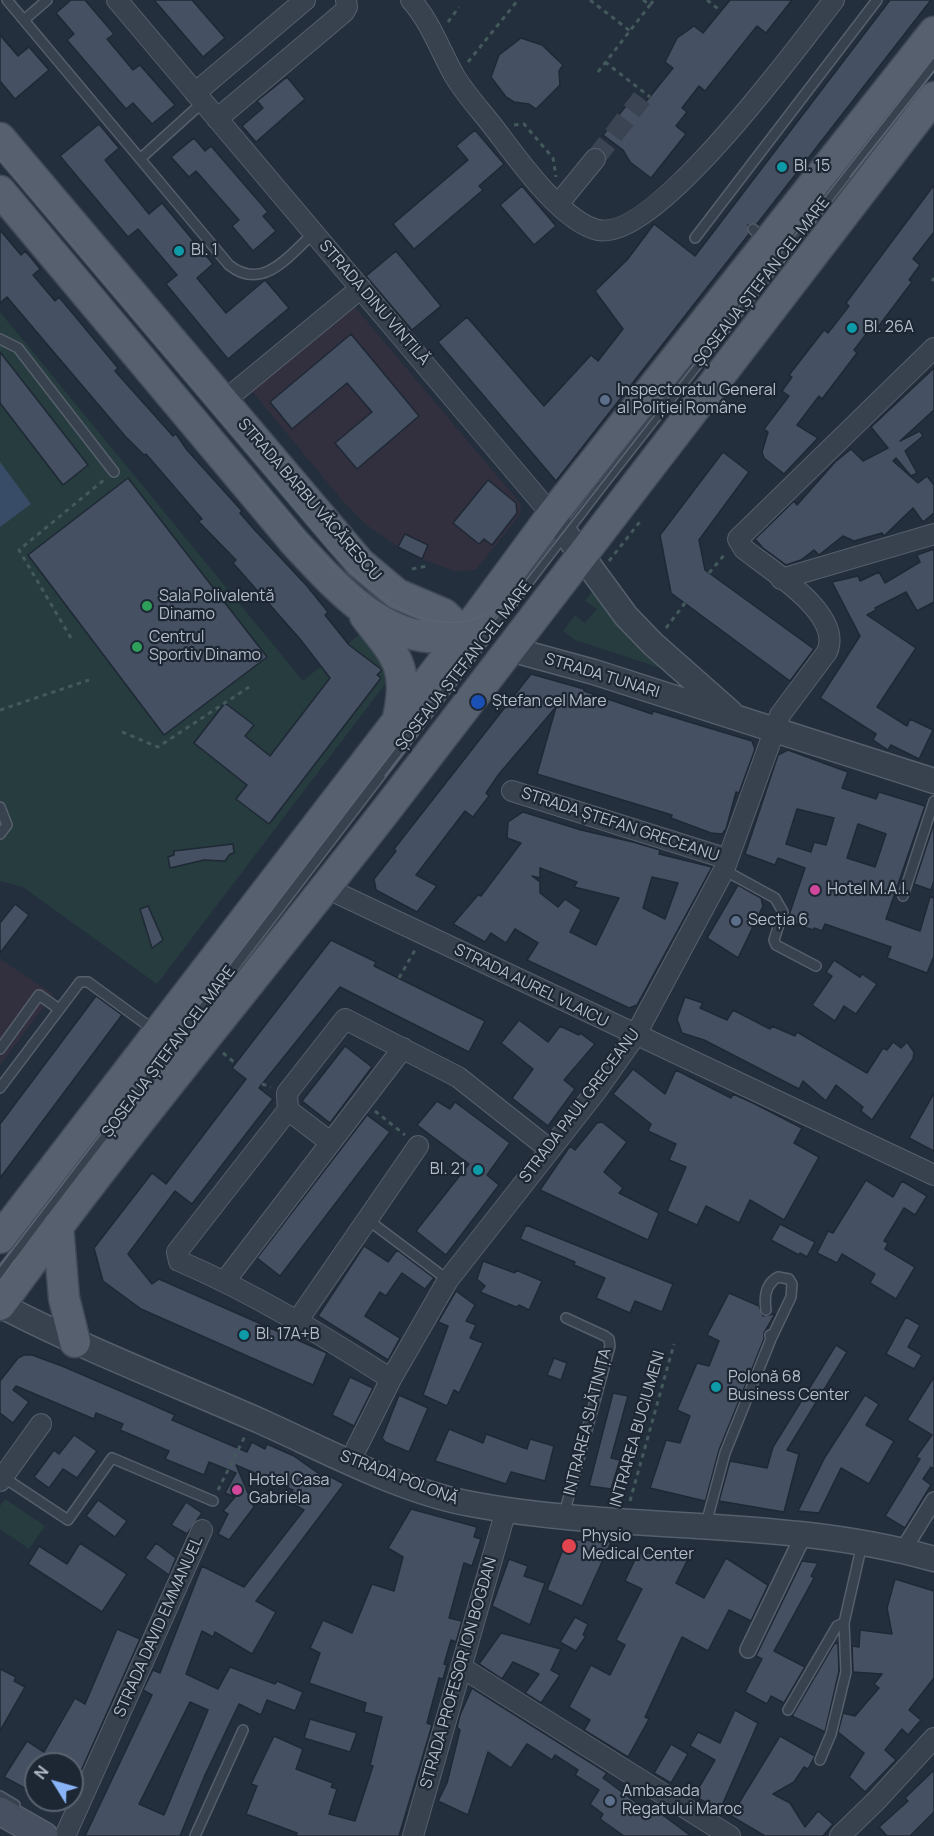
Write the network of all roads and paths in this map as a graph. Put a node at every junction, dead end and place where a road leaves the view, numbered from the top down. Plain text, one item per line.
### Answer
1 (7, 0) edge
2 (47, 0) edge
3 (117, 0) edge
4 (305, 0) edge
5 (346, 0) edge
6 (411, 0) edge
7 (518, 0) edge
8 (590, 0) edge
9 (643, 0) edge
10 (654, 0) edge
11 (707, 0) edge
12 (834, 0) edge
13 (877, 0) edge
14 (650, 5) junction
15 (721, 11) dead end
16 (24, 20) junction
17 (630, 31) junction
18 (934, 32) edge
19 (605, 62) junction
20 (934, 63) edge
21 (598, 72) dead end
22 (456, 77) junction
23 (650, 97) dead end
24 (199, 98) junction
25 (934, 98) edge
26 (217, 119) junction
27 (512, 125) dead end
28 (0, 138) edge
29 (140, 159) junction
30 (595, 159) tunnel mouth
31 (0, 191) edge
32 (564, 197) junction
33 (720, 205) junction
34 (729, 211) dead end
35 (314, 233) junction
36 (695, 238) dead end
37 (361, 288) junction
38 (0, 339) edge
39 (934, 348) edge
40 (224, 401) junction
41 (114, 472) joint
42 (567, 534) junction
43 (934, 534) edge
44 (738, 539) junction
45 (619, 548) dead end
46 (624, 552) dead end
47 (426, 566) dead end
48 (412, 569) dead end
49 (709, 573) dead end
50 (782, 579) junction
51 (685, 603) dead end
52 (362, 611) junction
53 (71, 638) dead end
54 (486, 641) junction
55 (653, 644) junction
56 (89, 680) dead end
57 (249, 687) dead end
58 (0, 710) edge
59 (739, 719) junction
60 (397, 720) junction
61 (774, 731) junction
62 (122, 732) dead end
63 (934, 781) edge
64 (512, 791) dead end
65 (934, 801) edge
66 (0, 807) edge
67 (0, 834) edge
68 (726, 864) junction
69 (324, 887) junction
70 (903, 896) dead end
71 (406, 946) dead end
72 (816, 966) dead end
73 (399, 978) dead end
74 (59, 1009) junction
75 (159, 1033) junction
76 (635, 1036) junction
77 (403, 1048) junction
78 (0, 1049) edge
79 (0, 1088) edge
80 (363, 1100) junction
81 (288, 1110) junction
82 (330, 1142) junction
83 (418, 1146) joint
84 (549, 1149) junction
85 (934, 1175) edge
86 (368, 1220) junction
87 (58, 1226) junction
88 (0, 1238) edge
89 (0, 1273) edge
90 (448, 1280) junction
91 (225, 1281) junction
92 (0, 1305) edge
93 (766, 1310) dead end
94 (567, 1318) dead end
95 (298, 1320) junction
96 (75, 1342) junction
97 (674, 1344) dead end
98 (391, 1379) junction
99 (254, 1418) junction
100 (41, 1424) dead end
101 (350, 1461) junction
102 (1, 1479) edge
103 (934, 1500) edge
104 (213, 1501) joint
105 (506, 1510) junction
106 (564, 1516) junction
107 (624, 1521) junction
108 (705, 1527) junction
109 (202, 1530) dead end
110 (804, 1534) junction
111 (863, 1542) junction
112 (903, 1550) junction
113 (934, 1559) edge
114 (843, 1623) junction
115 (748, 1650) dead end
116 (461, 1667) junction
117 (788, 1710) dead end
118 (243, 1730) dead end
119 (934, 1738) edge
120 (820, 1760) dead end
121 (0, 1796) edge
122 (24, 1810) edge
123 (0, 1811) edge
124 (60, 1834) edge
125 (195, 1836) edge
126 (413, 1836) edge
127 (730, 1836) edge
128 (840, 1836) edge

1 - 16 lane
2 - 16 lane
3 - 24 street, STRADA DINU VINTILĂ
4 - 24 street
5 - 26 street
6 - 22 street
7 - 22 path
8 - 17 path
9 - 14 path
10 - 14 path
11 - 15 path
12 - 32 street
13 - 33 lane
14 - 17 path
16 - 29 lane
17 - 19 path
18 - 42 main road, ȘOSEAUA ȘTEFAN CEL MARE
19 - 21 path
19 - 23 path
20 - 42 lane, ȘOSEAUA ȘTEFAN CEL MARE
22 - 32 street
24 - 26 street, STRADA DINU VINTILĂ
24 - 29 lane
25 - 42 main road, ȘOSEAUA ȘTEFAN CEL MARE
26 - 35 street, STRADA DINU VINTILĂ
27 - 32 path
28 - 40 main road, STRADA BARBU VĂCĂRESCU
29 - 35 lane
30 - 32 street
31 - 52 main road, STRADA BARBU VĂCĂRESCU
33 - 34 lane
33 - 36 lane
35 - 37 street, STRADA DINU VINTILĂ
37 - 40 street
37 - 42 street, STRADA DINU VINTILĂ
38 - 41 lane
39 - 44 street
40 - 54 main road, STRADA BARBU VĂCĂRESCU
41 - 53 path
42 - 54 main road, ȘOSEAUA ȘTEFAN CEL MARE
42 - 54 main road, ȘOSEAUA ȘTEFAN CEL MARE
42 - 55 street, STRADA TUNARI
43 - 50 street
44 - 49 path
44 - 50 street
45 - 46 path
47 - 48 path
50 - 61 street, STRADA PAUL GRECEANU
51 - 55 path
52 - 54 main road, STRADA BARBU VĂCĂRESCU
52 - 60 main road
54 - 59 street, STRADA TUNARI
54 - 60 main road, ȘOSEAUA ȘTEFAN CEL MARE
54 - 69 main road, ȘOSEAUA ȘTEFAN CEL MARE
54 - 89 lane, ȘOSEAUA ȘTEFAN CEL MARE
55 - 59 street, STRADA TUNARI
56 - 58 path
57 - 62 path
59 - 61 street, STRADA TUNARI
60 - 75 main road, ȘOSEAUA ȘTEFAN CEL MARE
61 - 63 street, STRADA TUNARI
61 - 68 street, STRADA PAUL GRECEANU
64 - 68 street, STRADA ȘTEFAN GRECEANU
65 - 70 lane
66 - 67 lane
68 - 72 lane
68 - 76 street, STRADA PAUL GRECEANU
69 - 76 street, STRADA AUREL VLAICU
69 - 87 main road, ȘOSEAUA ȘTEFAN CEL MARE
71 - 73 path
74 - 75 lane
74 - 78 lane
74 - 79 lane
75 - 88 main road, ȘOSEAUA ȘTEFAN CEL MARE
76 - 84 street, STRADA PAUL GRECEANU
76 - 85 street, STRADA AUREL VLAICU
77 - 80 street
77 - 81 street
77 - 84 street
80 - 82 street
80 - 83 path
81 - 82 street
81 - 91 street
82 - 91 street
83 - 86 street
84 - 90 street, STRADA PAUL GRECEANU
86 - 90 lane
86 - 95 street
87 - 92 main road, ȘOSEAUA ȘTEFAN CEL MARE
87 - 96 main road
90 - 98 street, STRADA PAUL GRECEANU
91 - 95 street
92 - 96 street, STRADA POLONĂ
93 - 108 lane
94 - 106 lane, INTRAREA SLĂTINIȚA
95 - 98 street
96 - 99 street, STRADA POLONĂ
97 - 107 path, INTRAREA BUCIUMENI
98 - 101 street, STRADA PAUL GRECEANU
99 - 101 street, STRADA POLONĂ
99 - 104 path
100 - 102 street
101 - 105 street, STRADA POLONĂ
102 - 104 lane
103 - 112 street
105 - 106 street, STRADA POLONĂ
105 - 116 street, STRADA PROFESOR ION BOGDAN
106 - 107 street, STRADA POLONĂ
107 - 108 street, STRADA POLONĂ
108 - 110 street, STRADA POLONĂ
109 - 124 street, STRADA DAVID EMMANUEL
110 - 111 street, STRADA POLONĂ
110 - 115 street
111 - 112 street, STRADA POLONĂ
111 - 114 lane
112 - 113 street, STRADA POLONĂ
114 - 117 lane
114 - 120 lane
116 - 126 street, STRADA PROFESOR ION BOGDAN
116 - 127 street
118 - 125 lane
119 - 128 street
121 - 122 lane
123 - 124 main road

